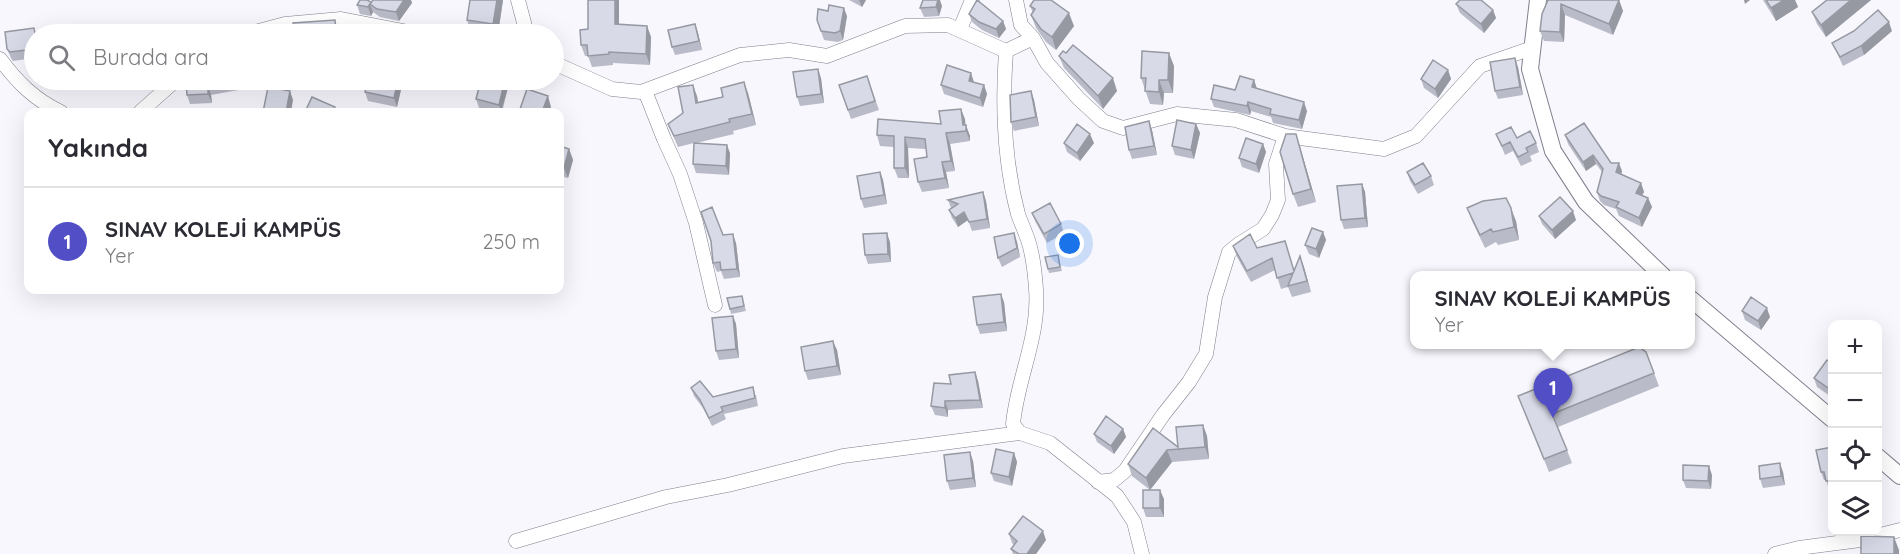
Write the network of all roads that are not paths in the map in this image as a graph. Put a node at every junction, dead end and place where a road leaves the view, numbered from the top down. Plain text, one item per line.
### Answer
1 (519, 0) edge
2 (972, 0) edge
3 (1016, 0) edge
4 (1538, 0) edge
5 (285, 24) edge
6 (366, 24) edge
7 (525, 24) edge
8 (960, 29) junction
9 (1033, 38) junction
10 (1532, 48) junction
11 (1006, 51) junction
12 (0, 59) edge
13 (564, 67) edge
14 (24, 87) edge
15 (28, 90) edge
16 (165, 90) edge
17 (645, 91) junction
18 (52, 108) edge
19 (144, 108) edge
20 (1285, 136) junction
21 (1658, 271) edge
22 (1695, 302) edge
23 (715, 305) dead end
24 (1828, 414) edge
25 (1020, 433) junction
26 (1882, 460) edge
27 (1900, 476) edge
28 (1098, 482) junction
29 (1900, 530) edge
30 (516, 541) dead end
31 (1859, 547) edge
32 (1143, 554) edge
33 (1774, 554) edge

1 - 7 street
2 - 8 street
3 - 9 street
4 - 10 street
5 - 6 street
8 - 11 street
8 - 17 street
9 - 11 street
9 - 20 street
10 - 20 street
10 - 21 street
11 - 25 street
12 - 14 street
13 - 17 street
15 - 18 street
16 - 19 street
17 - 23 street
20 - 28 street
22 - 24 street
25 - 28 street
25 - 30 street
26 - 27 street
28 - 32 street
29 - 31 street
31 - 33 street

